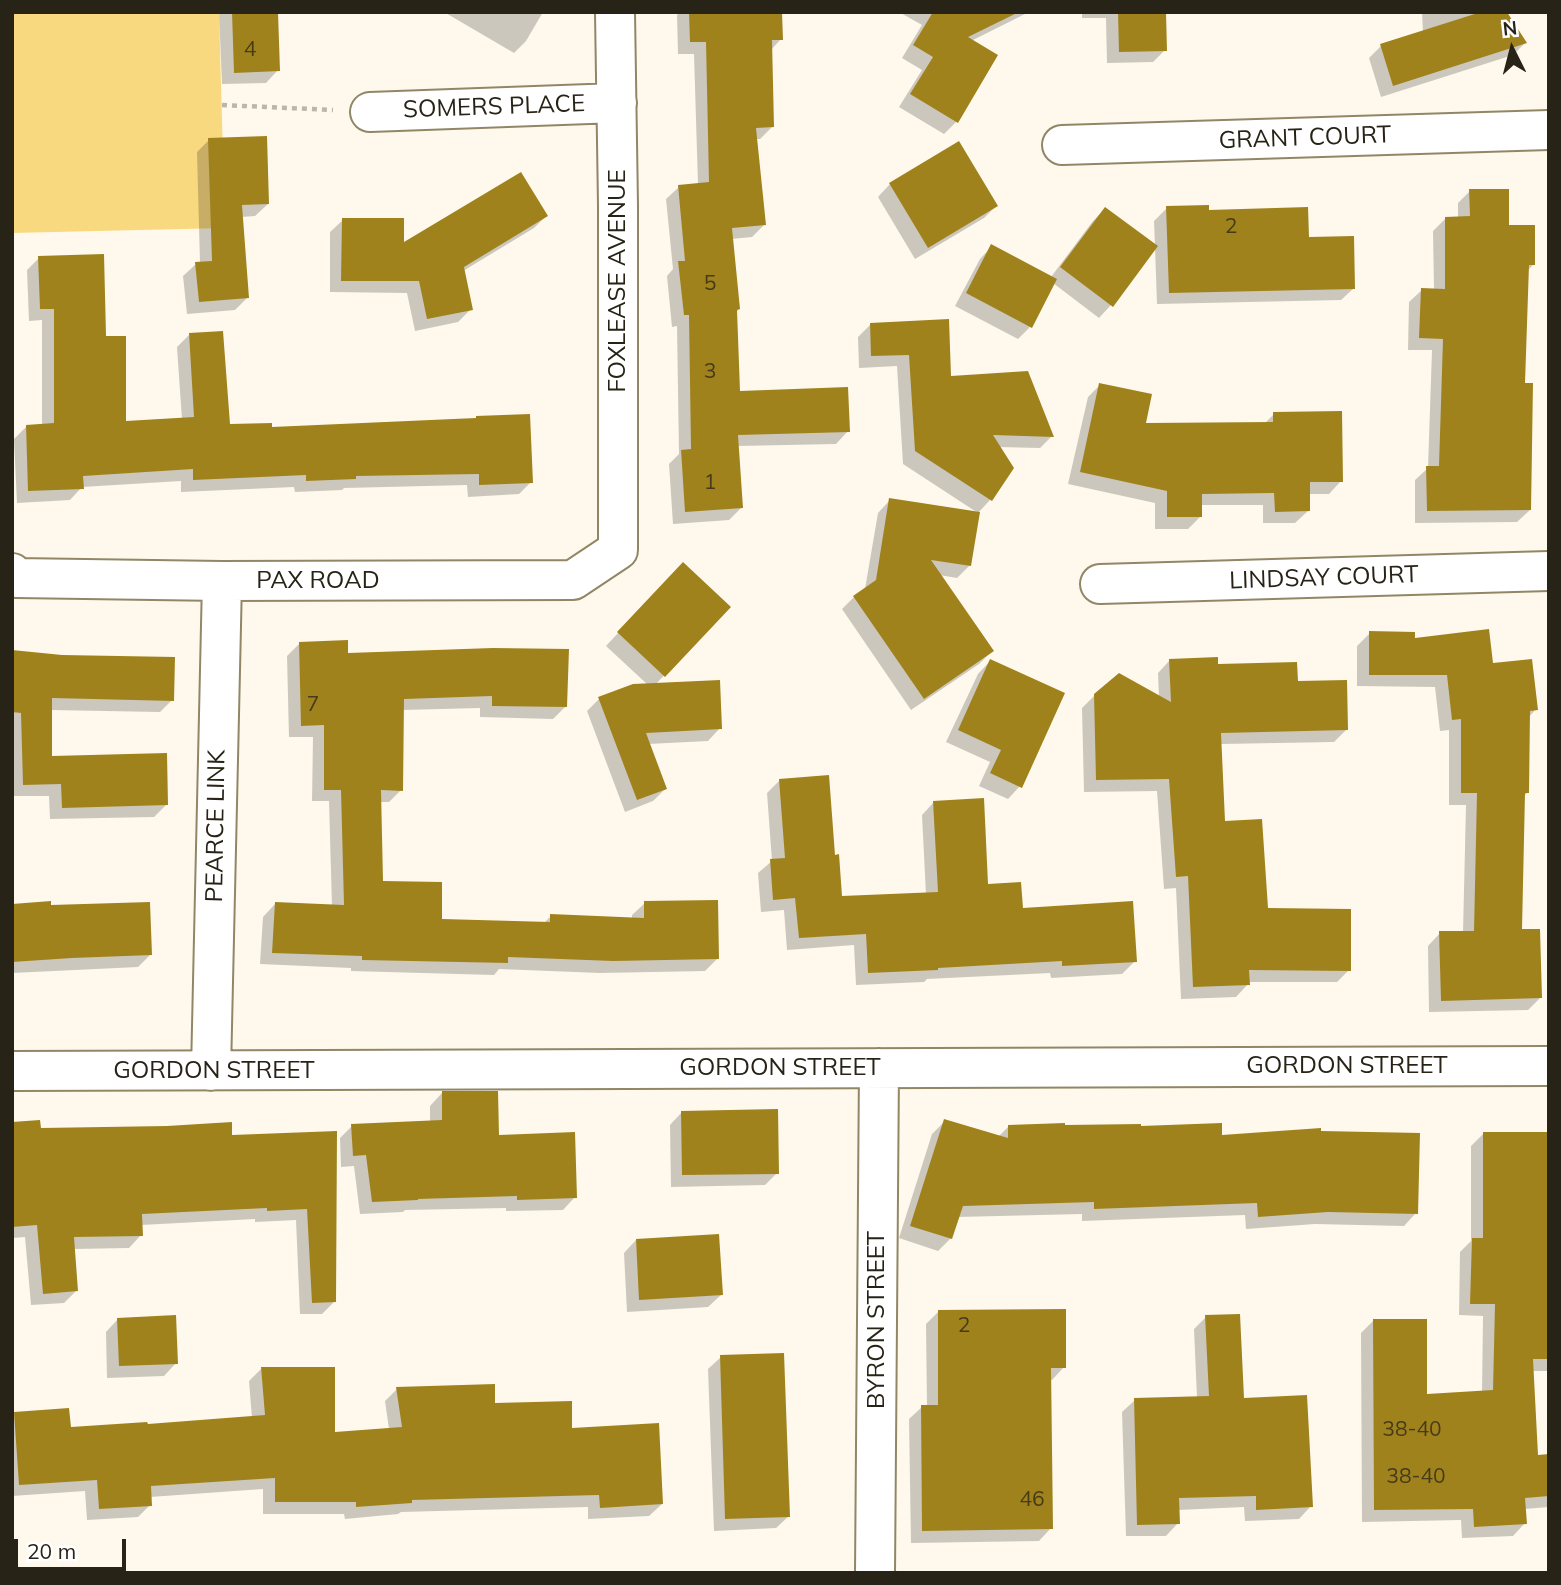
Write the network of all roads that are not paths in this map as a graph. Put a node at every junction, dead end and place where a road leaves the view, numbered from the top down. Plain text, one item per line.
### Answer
1 (615, 12) edge
2 (617, 103) junction
3 (370, 112) road end
4 (1549, 130) edge
5 (1062, 145) dead end
6 (618, 550) joint
7 (1549, 571) edge
8 (12, 573) edge
9 (222, 581) junction
10 (1100, 584) dead end
11 (1549, 1066) edge
12 (880, 1068) junction
13 (211, 1070) junction
14 (12, 1071) edge
15 (875, 1573) edge

1 - 2 street, FOXLEASE AVENUE
2 - 3 street, SOMERS PLACE
2 - 6 street, FOXLEASE AVENUE
4 - 5 street, GRANT COURT
6 - 9 street, PAX ROAD
7 - 10 street, LINDSAY COURT
8 - 9 street, PAX ROAD
9 - 13 street, PEARCE LINK
11 - 12 street, GORDON STREET
12 - 13 street, GORDON STREET
12 - 15 street, BYRON STREET
13 - 14 street, GORDON STREET

